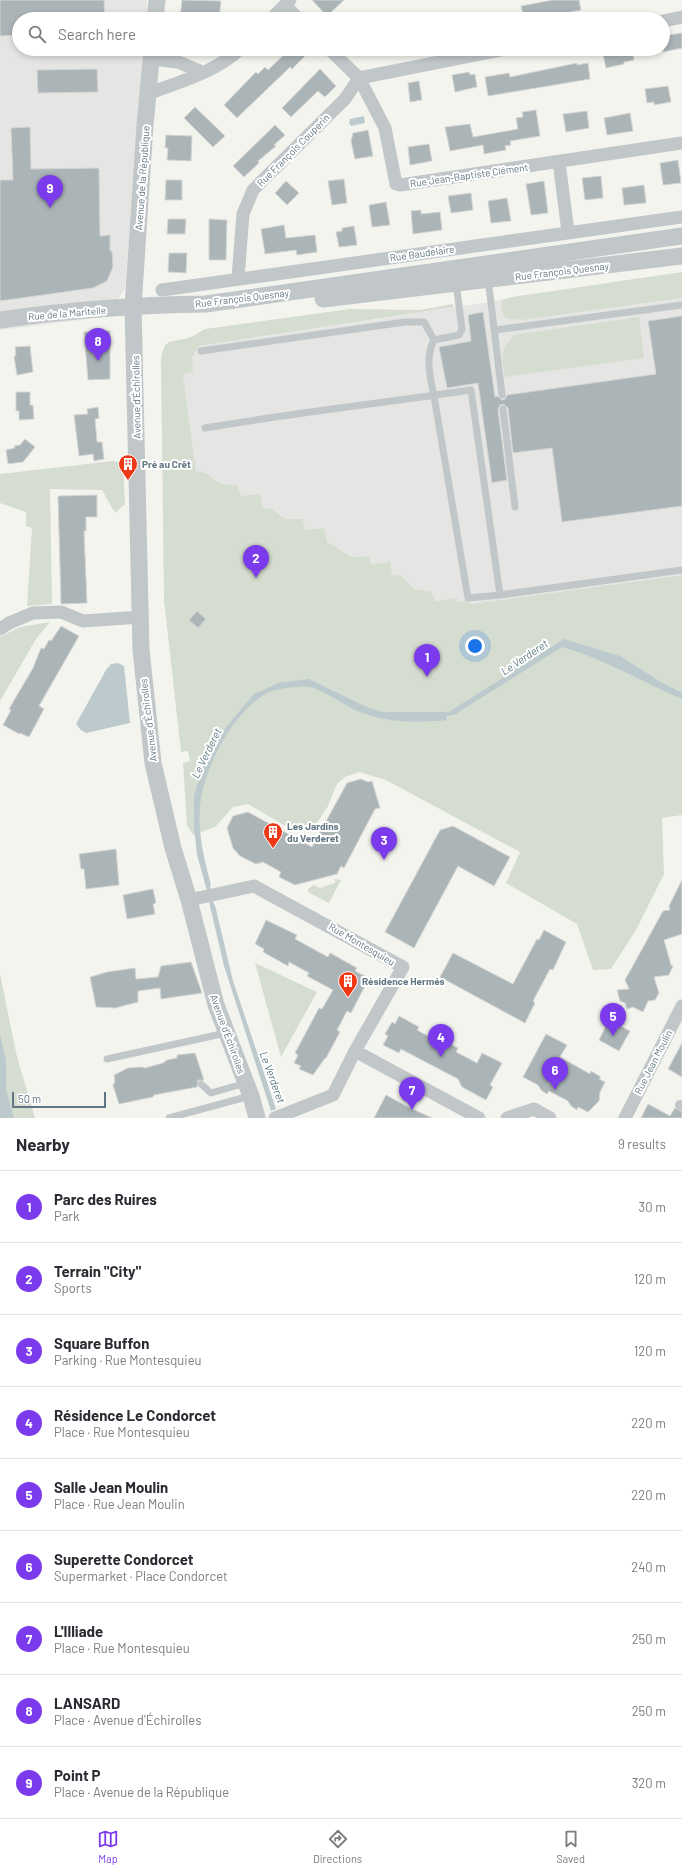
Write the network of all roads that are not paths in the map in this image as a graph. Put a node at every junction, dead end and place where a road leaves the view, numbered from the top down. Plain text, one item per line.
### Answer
1 (157, 0) edge
2 (287, 3) edge
3 (156, 12) edge
4 (278, 12) edge
5 (293, 12) edge
6 (682, 18) edge
7 (670, 20) edge
8 (152, 56) edge
9 (158, 56) edge
10 (232, 56) edge
11 (336, 56) edge
12 (470, 56) edge
13 (202, 72) junction
14 (359, 78) junction
15 (148, 94) junction
16 (682, 143) edge
17 (559, 162) junction
18 (682, 216) edge
19 (568, 232) junction
20 (682, 236) edge
21 (682, 256) edge
22 (487, 272) junction
23 (455, 276) junction
24 (238, 278) junction
25 (162, 290) dead end
26 (682, 305) edge
27 (133, 307) junction
28 (0, 320) edge
29 (495, 330) junction
30 (434, 340) junction
31 (201, 351) dead end
32 (502, 395) dead end
33 (434, 396) junction
34 (504, 409) dead end
35 (205, 428) dead end
36 (515, 507) dead end
37 (682, 570) edge
38 (500, 595) junction
39 (141, 618) junction
40 (0, 629) edge
41 (195, 899) junction
42 (681, 1013) edge
43 (226, 1033) junction
44 (355, 1051) junction
45 (107, 1059) dead end
46 (201, 1084) dead end
47 (248, 1089) junction
48 (280, 1115) edge
49 (169, 1118) edge
50 (257, 1118) edge
51 (479, 1118) edge
52 (507, 1118) edge
53 (550, 1118) edge
54 (624, 1118) edge

1 - 3 street
2 - 4 street
2 - 5 street
6 - 7 street
8 - 15 street, Avenue de la République
9 - 13 street
10 - 13 street
11 - 14 street
12 - 14 street
13 - 15 street
14 - 17 street, Rue Jean-Baptiste Clément
14 - 24 street, Rue François Couperin
15 - 27 street, Avenue de la République
16 - 17 street, Rue Jean-Baptiste Clément
17 - 19 street
18 - 19 street, Rue Baudelaire
19 - 24 street, Rue Baudelaire
20 - 22 street, Rue François Quesnay
21 - 22 street, Rue François Quesnay
22 - 23 street, Rue François Quesnay
22 - 29 lane
23 - 27 street, Rue François Quesnay
23 - 30 lane
24 - 25 street, Rue Baudelaire
26 - 29 lane
27 - 28 street, Rue de la Maritelle
27 - 39 street, Avenue d'Échirolles
29 - 32 lane
30 - 31 lane
30 - 33 lane
33 - 35 lane
33 - 38 lane
33 - 38 lane
34 - 36 lane
37 - 38 lane
39 - 40 street
39 - 41 street, Avenue d'Échirolles
41 - 43 street, Avenue d'Échirolles
41 - 44 street, Rue Montesquieu
42 - 54 street, Rue Jean Moulin
43 - 45 lane
43 - 47 street, Avenue d'Échirolles
44 - 48 street
44 - 51 street
46 - 47 lane
47 - 49 lane
47 - 50 street, Avenue d'Échirolles
52 - 53 street

